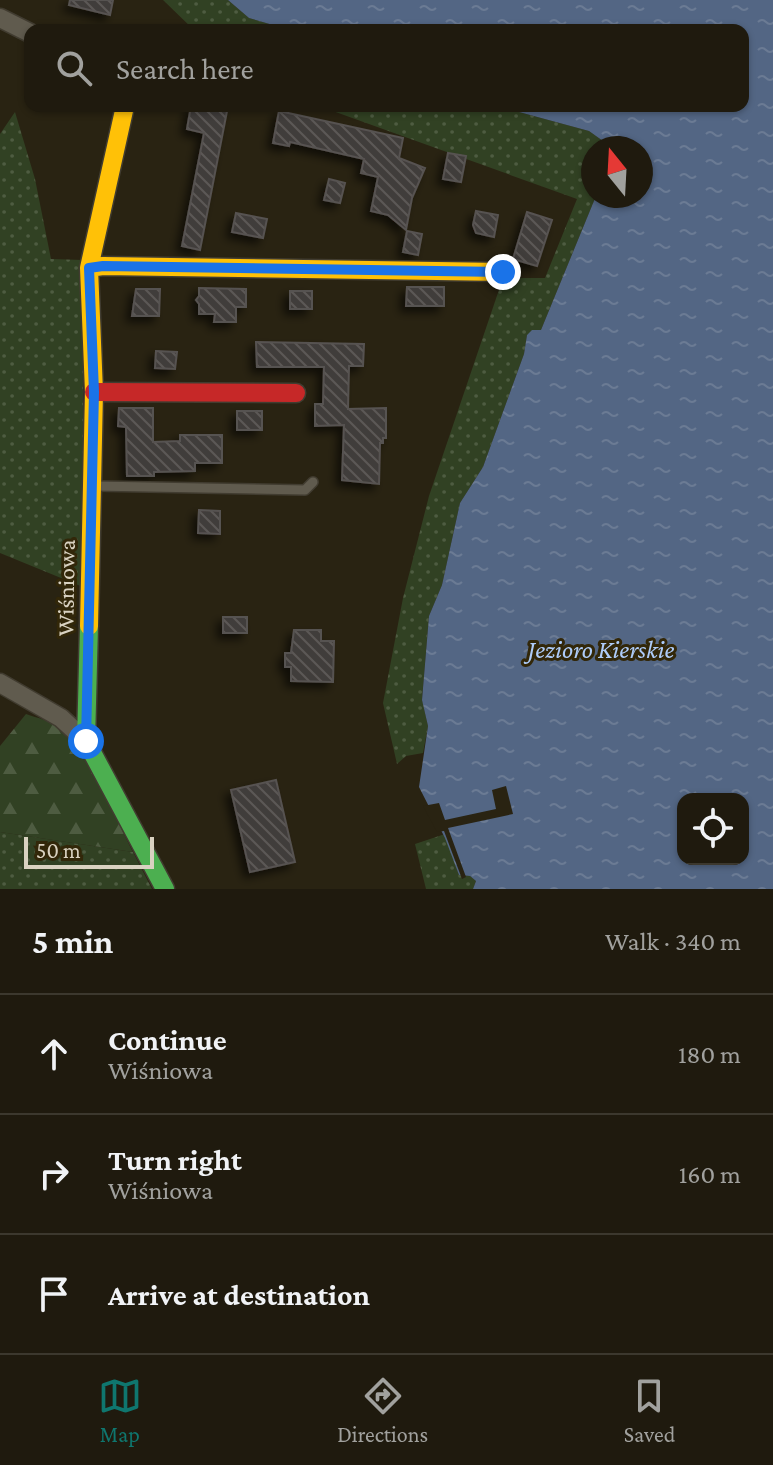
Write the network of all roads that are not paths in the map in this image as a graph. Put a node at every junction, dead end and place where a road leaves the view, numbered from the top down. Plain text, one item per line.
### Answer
1 (0, 18) edge
2 (24, 30) edge
3 (124, 112) edge
4 (89, 268) junction
5 (503, 272) dead end
6 (94, 392) junction
7 (296, 393) dead end
8 (313, 482) dead end
9 (92, 486) junction
10 (0, 683) edge
11 (86, 741) junction
12 (165, 889) edge

1 - 2 street
3 - 4 street, Wiśniowa
4 - 5 street
4 - 6 street, Wiśniowa
6 - 7 street
6 - 9 street, Wiśniowa
8 - 9 lane
9 - 11 street, Wiśniowa
10 - 11 street
11 - 12 street, Wiśniowa

